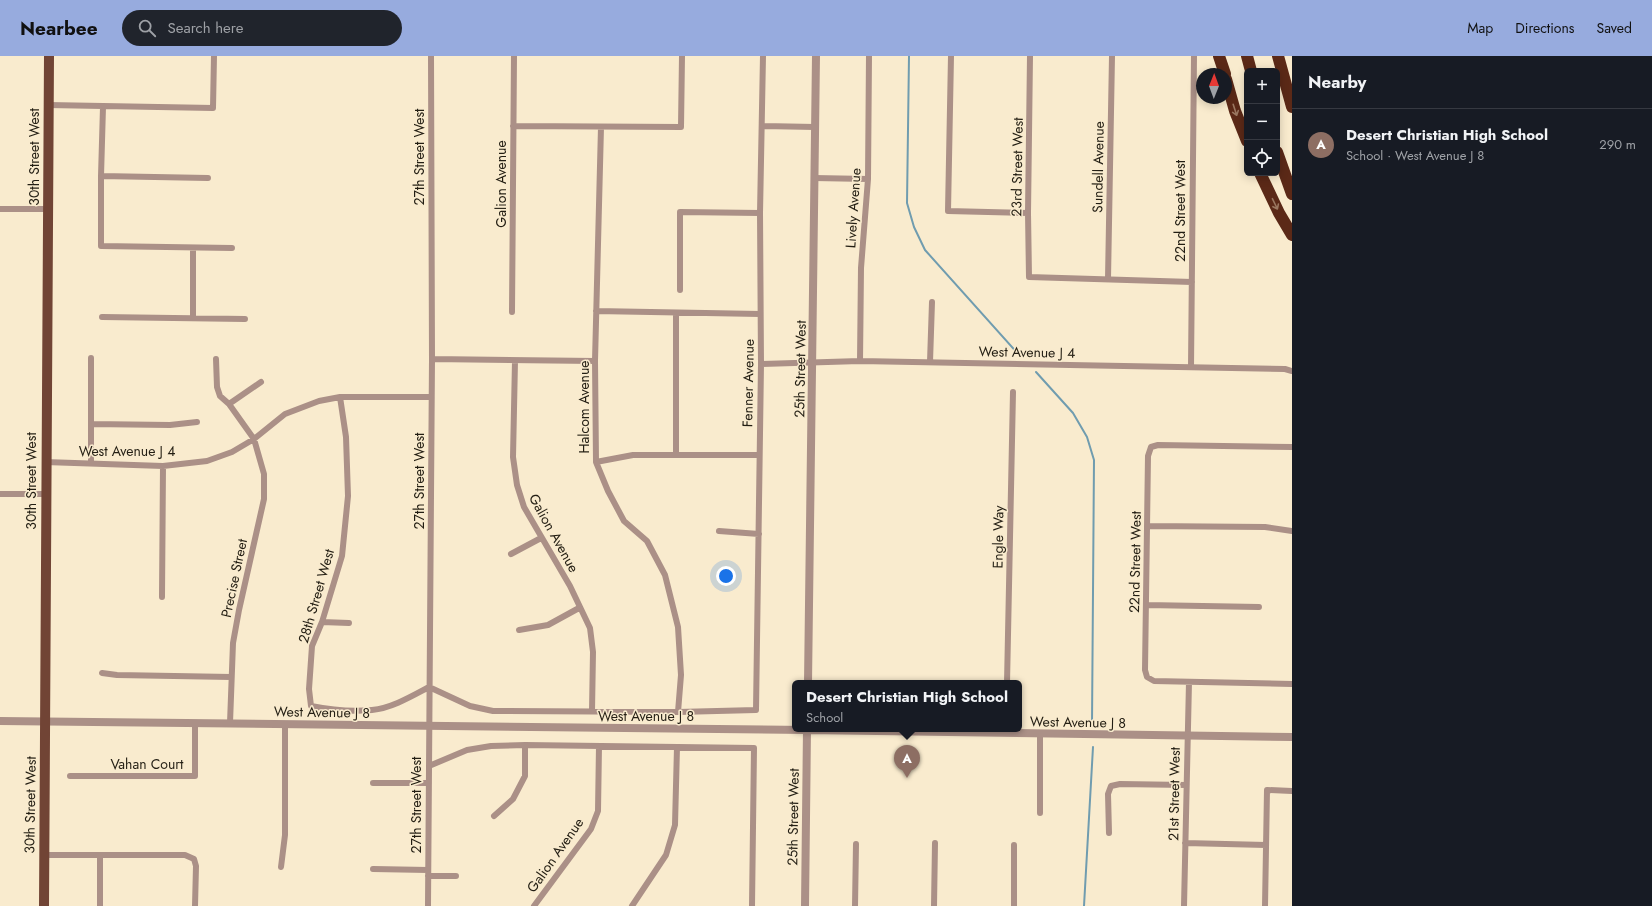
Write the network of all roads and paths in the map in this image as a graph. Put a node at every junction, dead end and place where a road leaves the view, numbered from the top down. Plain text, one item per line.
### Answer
1 (49, 56) edge
2 (214, 56) edge
3 (431, 56) edge
4 (514, 56) edge
5 (682, 56) edge
6 (763, 56) edge
7 (816, 56) edge
8 (869, 56) edge
9 (951, 56) edge
10 (1030, 56) edge
11 (1112, 56) edge
12 (1194, 56) edge
13 (1219, 56) edge
14 (1247, 56) edge
15 (1278, 56) edge
16 (1223, 68) edge
17 (1250, 68) edge
18 (1232, 98) edge
19 (48, 105) junction
20 (103, 107) junction
21 (1292, 107) edge
22 (513, 126) junction
23 (763, 126) junction
24 (601, 127) junction
25 (815, 127) junction
26 (1247, 140) edge
27 (1280, 160) edge
28 (101, 176) junction
29 (1262, 176) edge
30 (208, 178) dead end
31 (814, 178) junction
32 (868, 179) junction
33 (1292, 194) edge
34 (0, 209) edge
35 (48, 209) junction
36 (760, 213) junction
37 (1028, 213) junction
38 (1292, 234) edge
39 (193, 248) junction
40 (232, 248) dead end
41 (1108, 279) junction
42 (1192, 282) junction
43 (680, 290) dead end
44 (932, 302) dead end
45 (596, 311) junction
46 (512, 312) dead end
47 (676, 314) junction
48 (760, 314) junction
49 (102, 317) dead end
50 (193, 318) junction
51 (245, 319) dead end
52 (91, 358) dead end
53 (216, 359) dead end
54 (432, 360) junction
55 (515, 361) junction
56 (595, 361) junction
57 (860, 361) junction
58 (930, 362) junction
59 (813, 363) junction
60 (760, 364) junction
61 (1191, 367) junction
62 (1292, 371) edge
63 (261, 382) dead end
64 (1013, 392) dead end
65 (431, 396) junction
66 (340, 397) junction
67 (229, 404) junction
68 (197, 422) dead end
69 (91, 424) junction
70 (254, 439) junction
71 (1292, 447) edge
72 (676, 454) junction
73 (759, 455) junction
74 (45, 462) junction
75 (596, 462) junction
76 (91, 463) junction
77 (163, 466) junction
78 (0, 494) edge
79 (45, 494) junction
80 (1147, 526) junction
81 (719, 531) dead end
82 (1292, 531) edge
83 (759, 534) junction
84 (541, 538) junction
85 (512, 554) dead end
86 (162, 597) dead end
87 (1146, 605) junction
88 (1259, 607) dead end
89 (580, 608) junction
90 (322, 622) junction
91 (349, 623) dead end
92 (519, 630) dead end
93 (102, 673) dead end
94 (231, 677) junction
95 (808, 680) edge
96 (1007, 680) edge
97 (1189, 682) junction
98 (1292, 684) edge
99 (429, 687) junction
100 (592, 711) junction
101 (678, 712) junction
102 (0, 721) edge
103 (45, 722) junction
104 (195, 723) junction
105 (230, 723) junction
106 (284, 724) junction
107 (428, 727) junction
108 (792, 730) edge
109 (807, 732) edge
110 (1017, 732) edge
111 (1040, 734) junction
112 (1187, 736) junction
113 (1292, 737) edge
114 (525, 745) junction
115 (599, 746) junction
116 (677, 747) junction
117 (429, 766) junction
118 (70, 776) dead end
119 (374, 783) dead end
120 (428, 783) junction
121 (1186, 785) junction
122 (1292, 791) edge
123 (1040, 813) dead end
124 (494, 816) dead end
125 (1109, 833) dead end
126 (935, 843) dead end
127 (1185, 843) junction
128 (856, 844) dead end
129 (1014, 845) dead end
130 (1266, 845) junction
131 (44, 855) junction
132 (100, 855) junction
133 (281, 867) dead end
134 (373, 869) dead end
135 (428, 873) junction
136 (456, 876) dead end
137 (44, 906) edge
138 (100, 906) edge
139 (195, 906) edge
140 (428, 906) edge
141 (534, 906) edge
142 (632, 906) edge
143 (752, 906) edge
144 (805, 906) edge
145 (855, 906) edge
146 (934, 906) edge
147 (1014, 906) edge
148 (1184, 906) edge
149 (1265, 906) edge

1 - 19 main road, 30th Street West
2 - 20 street
3 - 54 street, 27th Street West
4 - 22 street, Galion Avenue
5 - 24 street
6 - 23 street, Fenner Avenue
7 - 25 street, 25th Street West
8 - 32 street, Lively Avenue
9 - 37 street
10 - 37 street, 23rd Street West
11 - 41 street, Sundell Avenue
12 - 42 street, 22nd Street West
13 - 16 highway
14 - 17 highway
15 - 21 highway
18 -> 26 highway
19 - 20 street
19 - 35 main road, 30th Street West
20 - 28 street
22 - 24 street
22 - 46 street, Galion Avenue
23 - 25 street
23 - 36 street, Fenner Avenue
24 - 45 street, Halcom Avenue
25 - 31 street, 25th Street West
27 - 33 highway
28 - 30 street
28 - 39 street
29 -> 38 highway
31 - 32 street
31 - 59 street, 25th Street West
32 - 57 street, Lively Avenue
34 - 35 street
35 - 74 main road, 30th Street West
36 - 43 street
36 - 48 street, Fenner Avenue
37 - 41 street, 23rd Street West
39 - 40 street
39 - 50 street
41 - 42 street
42 - 61 street, 22nd Street West
44 - 58 street
45 - 47 street
45 - 56 street, Halcom Avenue
47 - 48 street
47 - 72 street
48 - 60 street, Fenner Avenue
49 - 50 street
50 - 51 street
52 - 69 street
53 - 67 street, Precise Street
54 - 55 street
54 - 65 street, 27th Street West
55 - 56 street
55 - 84 street, Galion Avenue
56 - 75 street, Halcom Avenue
57 - 58 street, West Avenue J 4
57 - 59 street, West Avenue J 4
58 - 61 street, West Avenue J 4
59 - 60 street, West Avenue J 4
59 - 95 street, 25th Street West
60 - 73 street, Fenner Avenue
61 - 62 street, West Avenue J 4
63 - 67 street
64 - 96 street, Engle Way
65 - 66 street, West Avenue J 4
65 - 99 street, 27th Street West
66 - 70 street, West Avenue J 4
66 - 90 street, 28th Street West
67 - 70 street, Precise Street
68 - 69 street
69 - 76 street
70 - 77 street, West Avenue J 4
70 - 94 street, Precise Street
71 - 80 street, 22nd Street West
72 - 73 street
72 - 75 street
73 - 83 street, Fenner Avenue
74 - 76 street, West Avenue J 4
74 - 79 main road, 30th Street West
75 - 101 street, Halcom Avenue
76 - 77 street, West Avenue J 4
77 - 86 street
78 - 79 street
79 - 103 main road, 30th Street West
80 - 82 street
80 - 87 street, 22nd Street West
81 - 83 street
83 - 101 street, Fenner Avenue
84 - 85 street
84 - 89 street, Galion Avenue
87 - 88 street
87 - 97 street, 22nd Street West
89 - 92 street
89 - 100 street, Galion Avenue
90 - 91 street
90 - 99 street, 28th Street West
93 - 94 street
94 - 105 street, Precise Street
97 - 98 street
97 - 112 street, 21st Street West
99 - 100 street
99 - 107 street, 27th Street West
100 - 101 street
102 - 103 street, West Avenue J 8
103 - 104 street, West Avenue J 8
103 - 131 main road, 30th Street West
104 - 105 street, West Avenue J 8
104 - 118 street, Vahan Court
105 - 106 street, West Avenue J 8
106 - 107 street, West Avenue J 8
106 - 133 street
107 - 108 street, West Avenue J 8
107 - 117 street, 27th Street West
109 - 144 street, 25th Street West
110 - 111 street, West Avenue J 8
111 - 112 street, West Avenue J 8
111 - 123 street
112 - 113 street, West Avenue J 8
112 - 121 street, 21st Street West
114 - 115 street
114 - 117 street
114 - 124 street
115 - 116 street
115 - 141 street, Galion Avenue
116 - 142 street
116 - 143 street
117 - 120 street, 27th Street West
119 - 120 street
120 - 135 street, 27th Street West
121 - 125 street
121 - 127 street, 21st Street West
122 - 130 street
126 - 146 street
127 - 130 street
127 - 148 street, 21st Street West
128 - 145 street
129 - 147 street
130 - 149 street
131 - 132 street
131 - 137 main road, 30th Street West
132 - 138 street
132 - 139 street
134 - 135 street
135 - 136 street
135 - 140 street, 27th Street West

